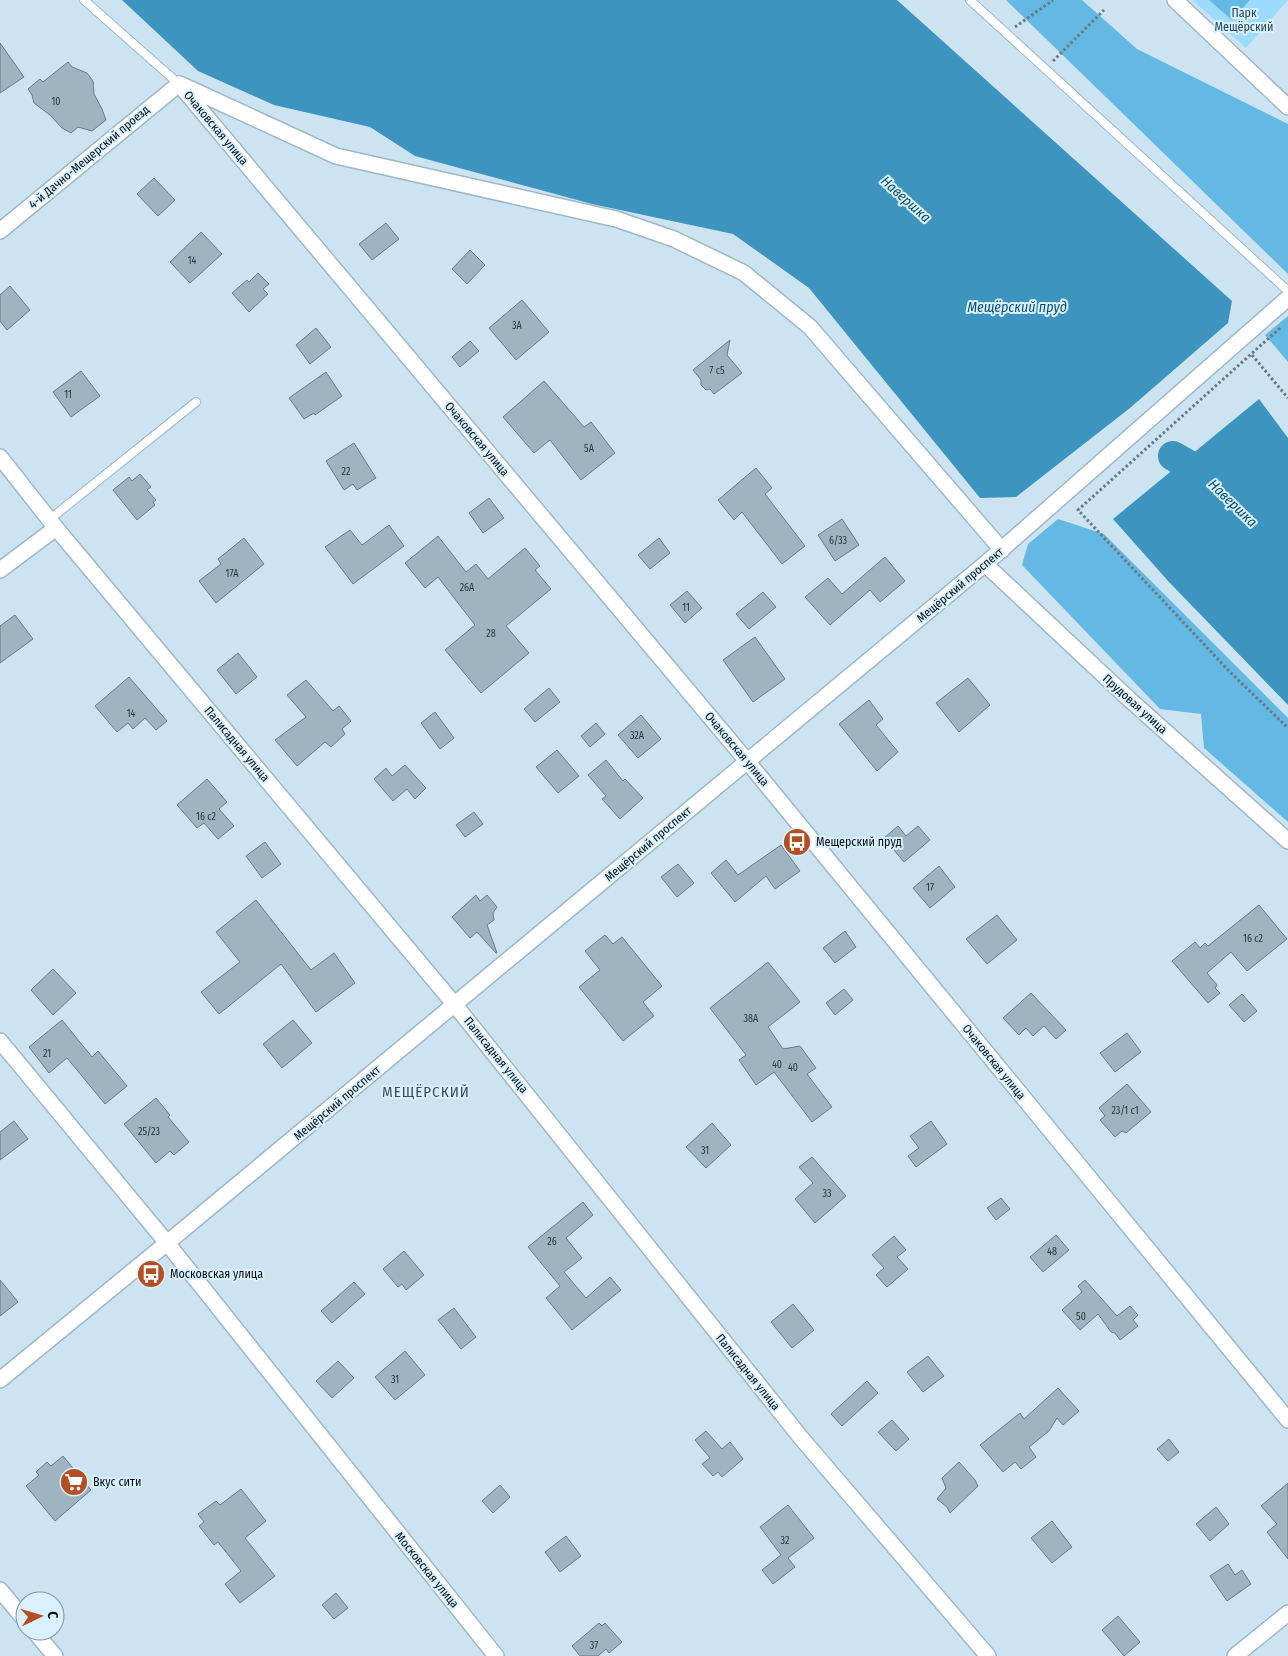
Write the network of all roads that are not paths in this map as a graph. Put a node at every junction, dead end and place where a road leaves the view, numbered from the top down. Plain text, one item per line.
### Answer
1 (84, 0) edge
2 (970, 0) edge
3 (1175, 0) edge
4 (179, 84) junction
5 (1288, 107) edge
6 (0, 231) edge
7 (1288, 291) edge
8 (1288, 298) edge
9 (196, 402) dead end
10 (0, 457) edge
11 (53, 524) junction
12 (1002, 550) junction
13 (985, 564) junction
14 (0, 570) edge
15 (747, 761) junction
16 (1288, 841) edge
17 (455, 1004) junction
18 (0, 1041) edge
19 (167, 1243) junction
20 (0, 1380) edge
21 (1288, 1420) edge
22 (0, 1590) edge
23 (15, 1608) edge
24 (1288, 1613) edge
25 (42, 1641) edge
26 (55, 1656) edge
27 (496, 1656) edge
28 (988, 1656) edge
29 (1235, 1656) edge

1 - 4 lane
2 - 7 lane
3 - 5 street
4 - 6 street, 4-й Дачно-Мещерский проезд
4 - 12 street
4 - 15 street, Очаковская улица
8 - 12 street, Мещёрский проспект
9 - 11 lane
10 - 11 street, Палисадная улица
11 - 14 street
11 - 17 street, Палисадная улица
12 - 13 street, Мещёрский проспект
13 - 15 street, Мещёрский проспект
13 - 16 street, Прудовая улица
15 - 17 street, Мещёрский проспект
15 - 21 street, Очаковская улица
17 - 19 street, Мещёрский проспект
17 - 28 street, Палисадная улица
18 - 19 street, Московская улица
19 - 20 street, Мещёрский проспект
19 - 27 street, Московская улица
22 - 23 street
24 - 29 street
25 - 26 street

